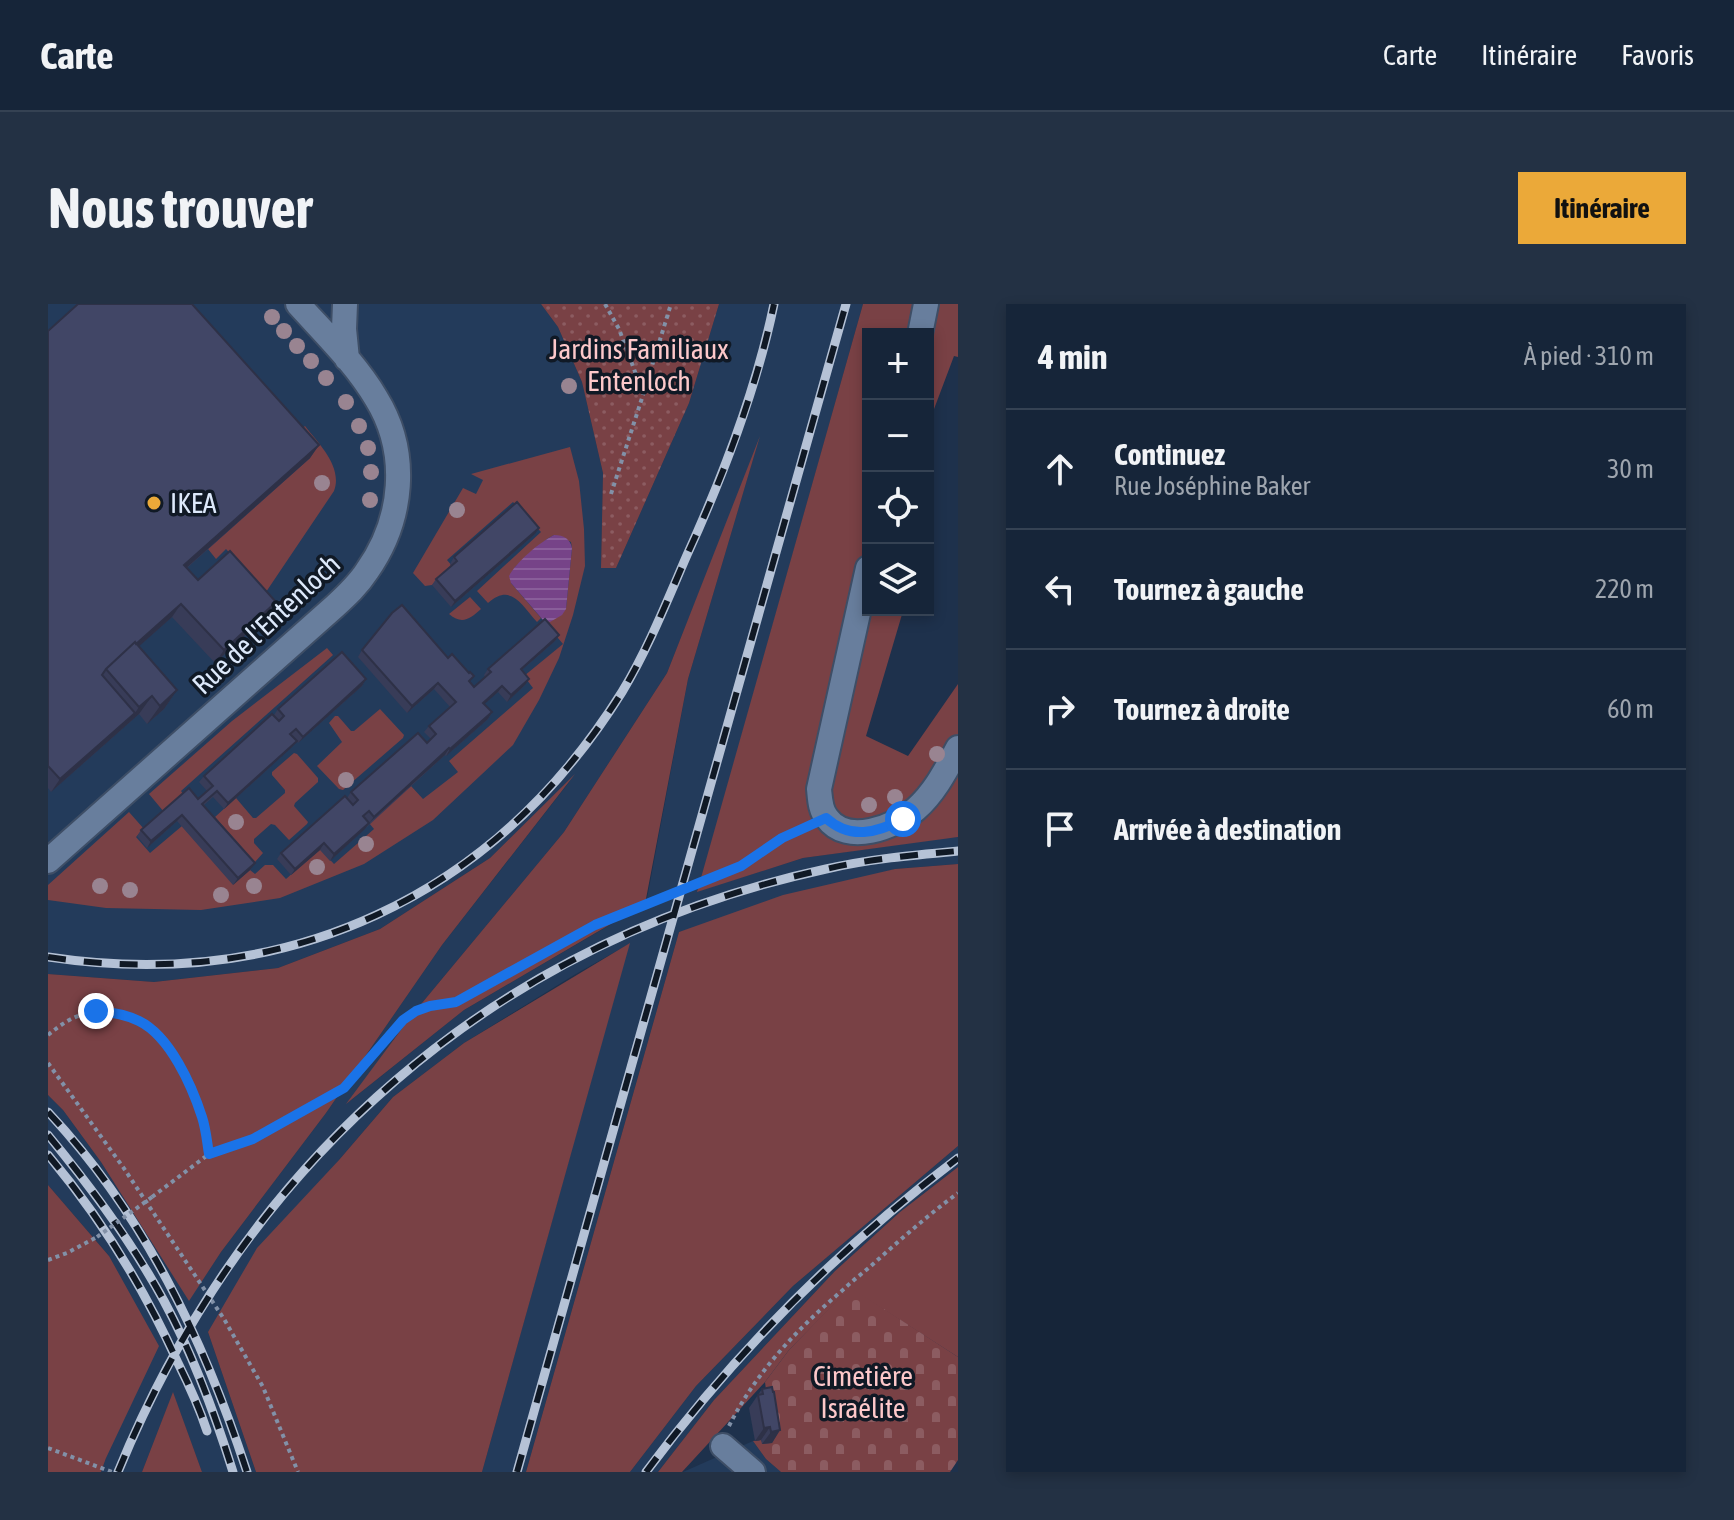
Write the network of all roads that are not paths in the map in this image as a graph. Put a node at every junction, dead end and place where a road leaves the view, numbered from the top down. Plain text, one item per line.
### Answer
1 (298, 304) edge
2 (345, 304) edge
3 (926, 304) edge
4 (921, 328) edge
5 (347, 359) junction
6 (862, 595) edge
7 (958, 748) edge
8 (48, 861) edge
9 (723, 1446) road end
10 (753, 1472) edge

1 - 5 street, Rue de l'Entenloch
2 - 5 street
3 - 4 street
5 - 8 street, Rue de l'Entenloch
6 - 7 street
9 - 10 street

